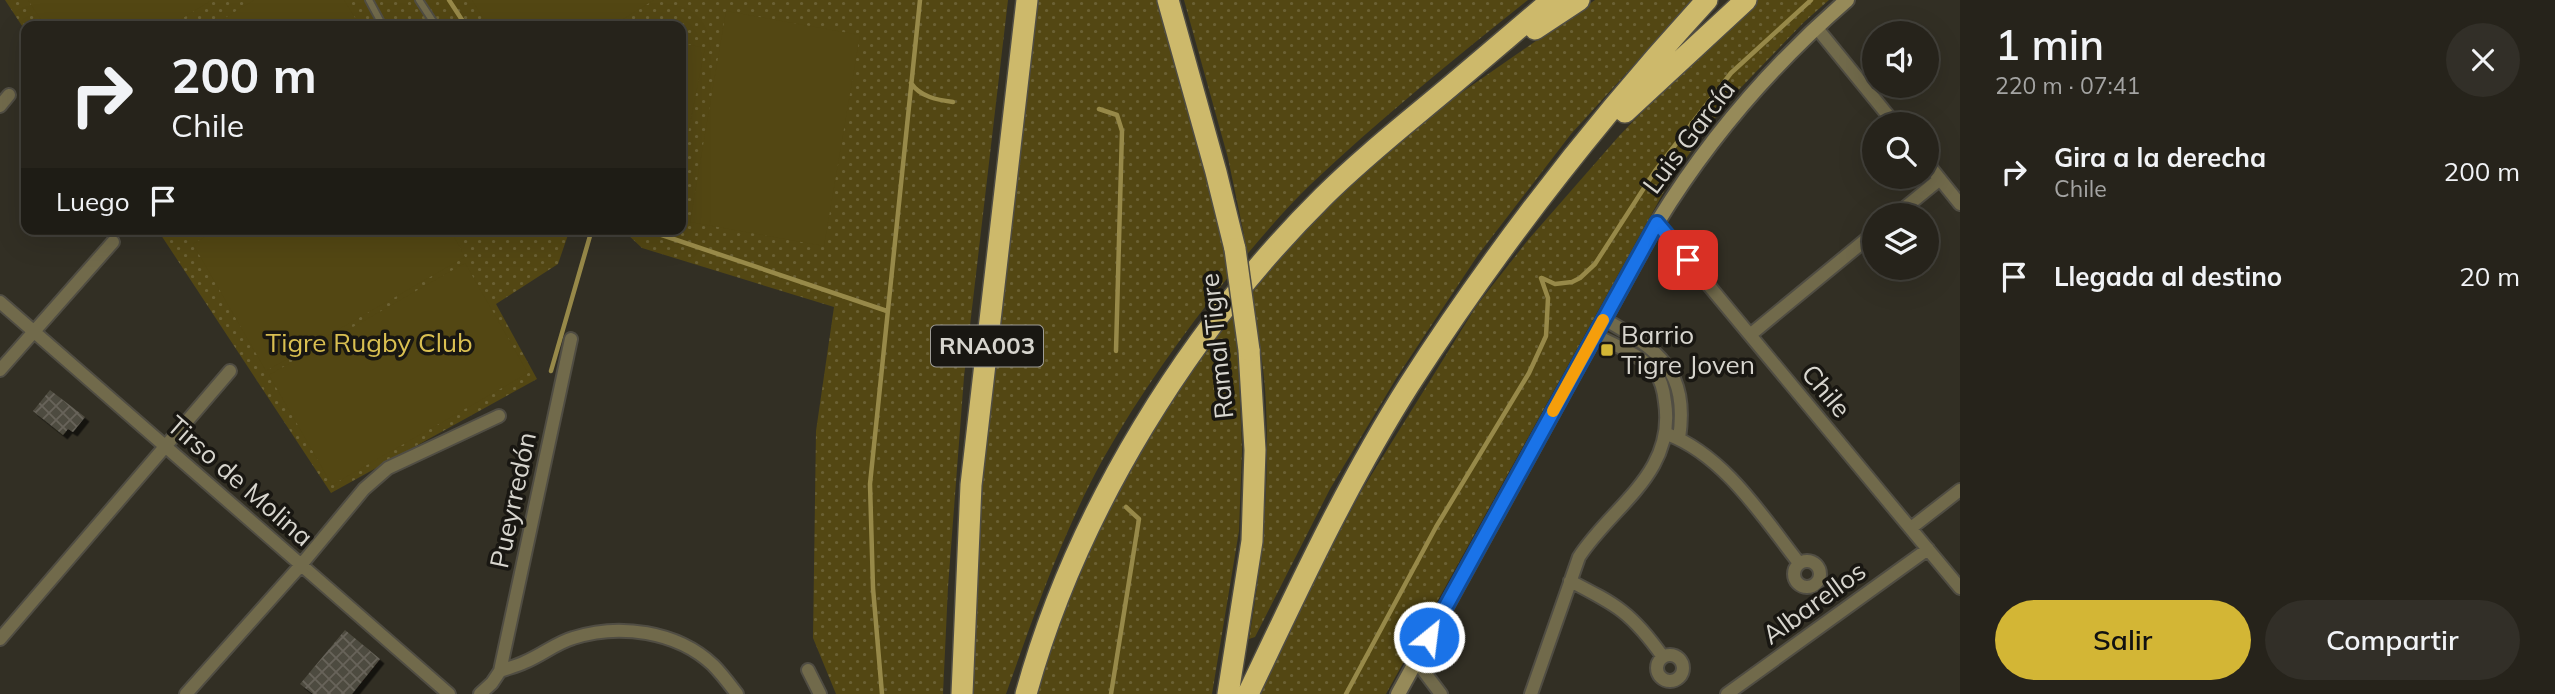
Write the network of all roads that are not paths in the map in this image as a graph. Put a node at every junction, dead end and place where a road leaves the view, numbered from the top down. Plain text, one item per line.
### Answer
1 (369, 0) edge
2 (419, 0) edge
3 (1027, 0) edge
4 (1168, 0) edge
5 (1552, 0) edge
6 (1579, 0) edge
7 (1707, 0) edge
8 (1746, 0) edge
9 (1847, 0) edge
10 (380, 21) edge
11 (433, 21) edge
12 (1816, 27) junction
13 (1460, 78) junction
14 (9, 95) dead end
15 (0, 106) edge
16 (1885, 112) edge
17 (1940, 179) joint
18 (1552, 185) junction
19 (1911, 203) edge
20 (1960, 204) edge
21 (1657, 223) junction
22 (113, 242) dead end
23 (1862, 243) edge
24 (0, 302) edge
25 (1604, 320) junction
26 (33, 331) junction
27 (1595, 335) junction
28 (1750, 335) junction
29 (571, 339) dead end
30 (0, 370) edge
31 (230, 371) dead end
32 (499, 416) dead end
33 (1673, 437) junction
34 (166, 447) junction
35 (1960, 490) edge
36 (1911, 528) junction
37 (1928, 549) junction
38 (1799, 563) dead end
39 (301, 565) junction
40 (1570, 581) junction
41 (1960, 588) edge
42 (0, 639) edge
43 (1663, 657) dead end
44 (1416, 661) junction
45 (808, 670) dead end
46 (500, 671) junction
47 (186, 694) edge
48 (449, 694) edge
49 (480, 694) edge
50 (737, 694) edge
51 (820, 694) edge
52 (962, 694) edge
53 (1027, 694) edge
54 (1228, 694) edge
55 (1248, 694) edge
56 (1398, 694) edge
57 (1441, 694) edge
58 (1531, 694) edge
59 (1729, 694) edge

1 - 10 lane
2 - 11 lane
3 - 52 highway, RNA003
4 - 54 highway, Ramal Tigre, bridge
5 - 13 highway
6 - 13 highway
7 - 18 highway
8 - 18 highway
9 - 12 street, Luis García
12 - 16 street
12 - 21 street, Luis García
13 - 53 highway
14 - 15 street
17 - 19 street
17 - 20 street
18 - 55 highway
21 - 25 street, Luis García
21 - 28 street, Chile
22 - 26 street
23 - 28 street
24 - 26 street, Tirso de Molina
25 - 27 street, Luis García
25 - 33 street
26 - 30 street
26 - 34 street, Tirso de Molina
27 - 33 street
27 - 44 street, Luis García
28 - 36 street, Chile
29 - 46 street, Pueyrredón
31 - 34 street
32 - 39 street
33 - 38 street
33 - 40 street
34 - 39 street, Tirso de Molina
34 - 42 street
35 - 36 street
36 - 37 street, Chile
37 - 41 street, Chile
37 - 59 street, Albarellos
39 - 47 street
39 - 48 street, Tirso de Molina
40 - 43 street
40 - 58 street
44 - 56 street, Luis García
44 - 57 street
45 - 51 street
46 - 49 street, Pueyrredón
46 - 50 street, Pueyrredón

